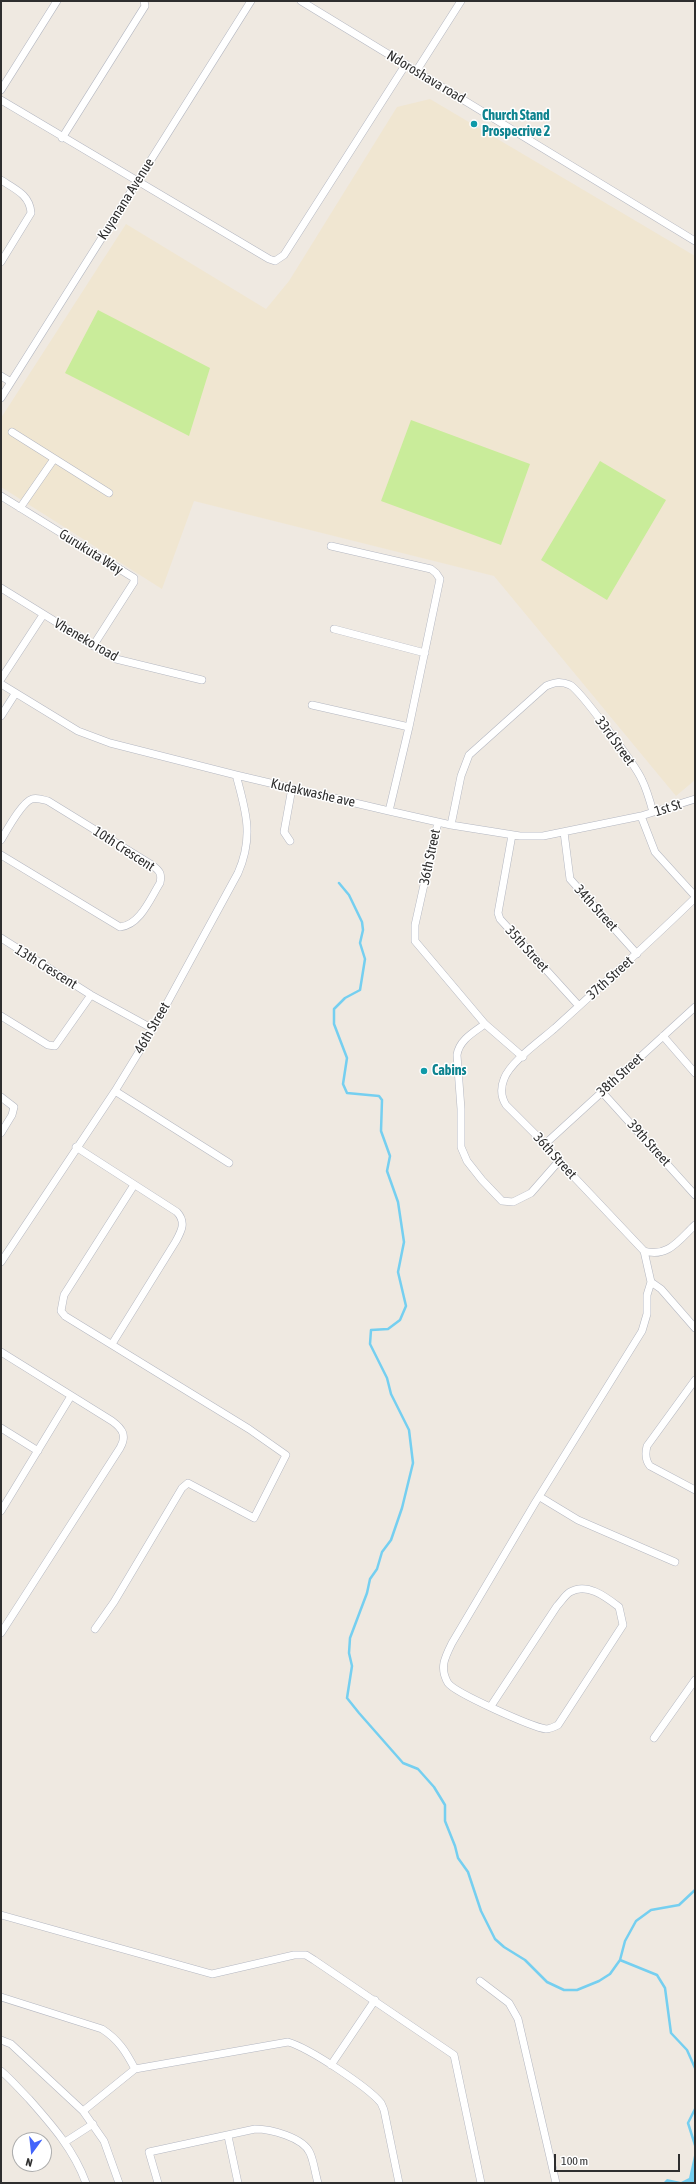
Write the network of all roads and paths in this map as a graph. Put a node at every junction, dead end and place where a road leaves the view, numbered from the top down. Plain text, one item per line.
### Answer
1 (57, 1) edge
2 (144, 1) edge
3 (251, 1) edge
4 (301, 1) edge
5 (460, 2) edge
6 (406, 64) junction
7 (417, 70) junction
8 (1, 90) edge
9 (1, 100) edge
10 (62, 138) junction
11 (1, 180) edge
12 (136, 182) junction
13 (695, 241) edge
14 (1, 262) edge
15 (1, 376) edge
16 (10, 382) junction
17 (1, 398) edge
18 (12, 432) dead end
19 (54, 459) junction
20 (109, 492) dead end
21 (1, 496) edge
22 (20, 508) junction
23 (331, 546) dead end
24 (1, 588) edge
25 (43, 615) junction
26 (334, 629) dead end
27 (93, 646) junction
28 (425, 653) junction
29 (1, 679) edge
30 (202, 680) dead end
31 (1, 684) edge
32 (15, 694) junction
33 (312, 705) dead end
34 (1, 716) edge
35 (409, 727) junction
36 (236, 775) junction
37 (292, 788) junction
38 (695, 799) edge
39 (389, 811) junction
40 (653, 812) junction
41 (641, 816) junction
42 (438, 822) junction
43 (451, 825) junction
44 (564, 832) junction
45 (512, 835) junction
46 (1, 840) edge
47 (290, 841) dead end
48 (1, 855) edge
49 (695, 897) edge
50 (1, 938) edge
51 (637, 954) junction
52 (91, 995) junction
53 (579, 1006) junction
54 (695, 1007) edge
55 (1, 1016) edge
56 (485, 1024) junction
57 (153, 1029) junction
58 (663, 1036) junction
59 (523, 1057) junction
60 (695, 1073) edge
61 (115, 1091) junction
62 (602, 1092) junction
63 (1, 1097) edge
64 (1, 1133) edge
65 (546, 1144) junction
66 (76, 1147) junction
67 (559, 1161) junction
68 (229, 1163) dead end
69 (134, 1185) junction
70 (695, 1195) edge
71 (695, 1225) edge
72 (644, 1251) junction
73 (1, 1262) edge
74 (651, 1282) junction
75 (695, 1328) edge
76 (112, 1344) junction
77 (1, 1352) edge
78 (695, 1380) edge
79 (71, 1396) junction
80 (1, 1428) edge
81 (38, 1451) junction
82 (695, 1490) edge
83 (540, 1497) junction
84 (1, 1511) edge
85 (675, 1562) dead end
86 (95, 1629) dead end
87 (1, 1633) edge
88 (695, 1680) edge
89 (491, 1706) junction
90 (654, 1738) dead end
91 (1, 1915) edge
92 (480, 1982) dead end
93 (1, 1997) edge
94 (375, 2000) junction
95 (1, 2040) edge
96 (332, 2064) junction
97 (135, 2069) junction
98 (1, 2070) edge
99 (83, 2111) junction
100 (93, 2124) junction
101 (228, 2136) junction
102 (65, 2142) junction
103 (86, 2183) edge
104 (119, 2183) edge
105 (158, 2183) edge
106 (238, 2183) edge
107 (318, 2183) edge
108 (399, 2183) edge
109 (481, 2183) edge
110 (556, 2183) edge

1 - 8 street
2 - 10 street
3 - 12 street, Kuyanana Avenue
4 - 6 street, Ndoroshava road
5 - 7 street
6 - 7 street, Ndoroshava road
6 - 12 street
7 - 13 street, Ndoroshava road
9 - 10 street
10 - 12 street
11 - 14 street
12 - 16 street, Kuyanana Avenue
15 - 16 street
16 - 17 street, Kuyanana Avenue
18 - 19 street
19 - 20 street
19 - 22 street
21 - 22 street, Gurukuta Way
22 - 27 street, Gurukuta Way
23 - 28 street
24 - 25 street, Vheneko road
25 - 27 street, Vheneko road
25 - 29 street
26 - 28 street
27 - 30 street, Vheneko road
28 - 35 street
31 - 32 street, Kudakwashe ave
32 - 34 street
32 - 36 street, Kudakwashe ave
33 - 35 street
35 - 39 street
36 - 37 street, Kudakwashe ave
36 - 57 street, 46th Street
37 - 39 street, Kudakwashe ave
37 - 47 street
38 - 40 street, 1st St
39 - 42 street, Kudakwashe ave
40 - 41 street, 1st St
40 - 43 street, 33rd Street
41 - 44 street, Kudakwashe ave
41 - 49 street
42 - 43 street, Kudakwashe ave
42 - 56 street, 36th Street
43 - 45 street, Kudakwashe ave
44 - 45 street, Kudakwashe ave
44 - 51 street, 34th Street
45 - 53 street, 35th Street
46 - 48 street, 10th Crescent
49 - 51 street, 37th Street
50 - 52 street, 13th Crescent
51 - 53 street, 37th Street
52 - 55 street, 13th Crescent
52 - 57 street, 13th Crescent
53 - 59 street, 37th Street
54 - 58 street, 38th Street
56 - 59 street, 36th Street
56 - 67 street
57 - 61 street, 46th Street
58 - 60 street
58 - 62 street, 38th Street
59 - 65 street, 36th Street
61 - 66 street, 46th Street
61 - 68 street
62 - 65 street, 38th Street
62 - 70 street, 39th Street
63 - 64 street
65 - 67 street, 36th Street
66 - 69 street
66 - 73 street, 46th Street
67 - 72 street, 36th Street
69 - 76 street
69 - 76 street
71 - 72 street
72 - 74 street
74 - 75 street
74 - 83 street
76 - 86 street
77 - 79 street
78 - 82 street
79 - 81 street
79 - 87 street
80 - 81 street
81 - 84 street
83 - 85 street
83 - 89 street
88 - 90 street
89 - 89 street
91 - 94 street
92 - 110 street
93 - 97 street
94 - 96 street
94 - 109 street
95 - 99 street
96 - 97 street
96 - 108 street
97 - 99 street
98 - 102 street
99 - 100 street
100 - 102 street
100 - 104 street
101 - 105 street
101 - 106 street
101 - 107 street
102 - 103 street

